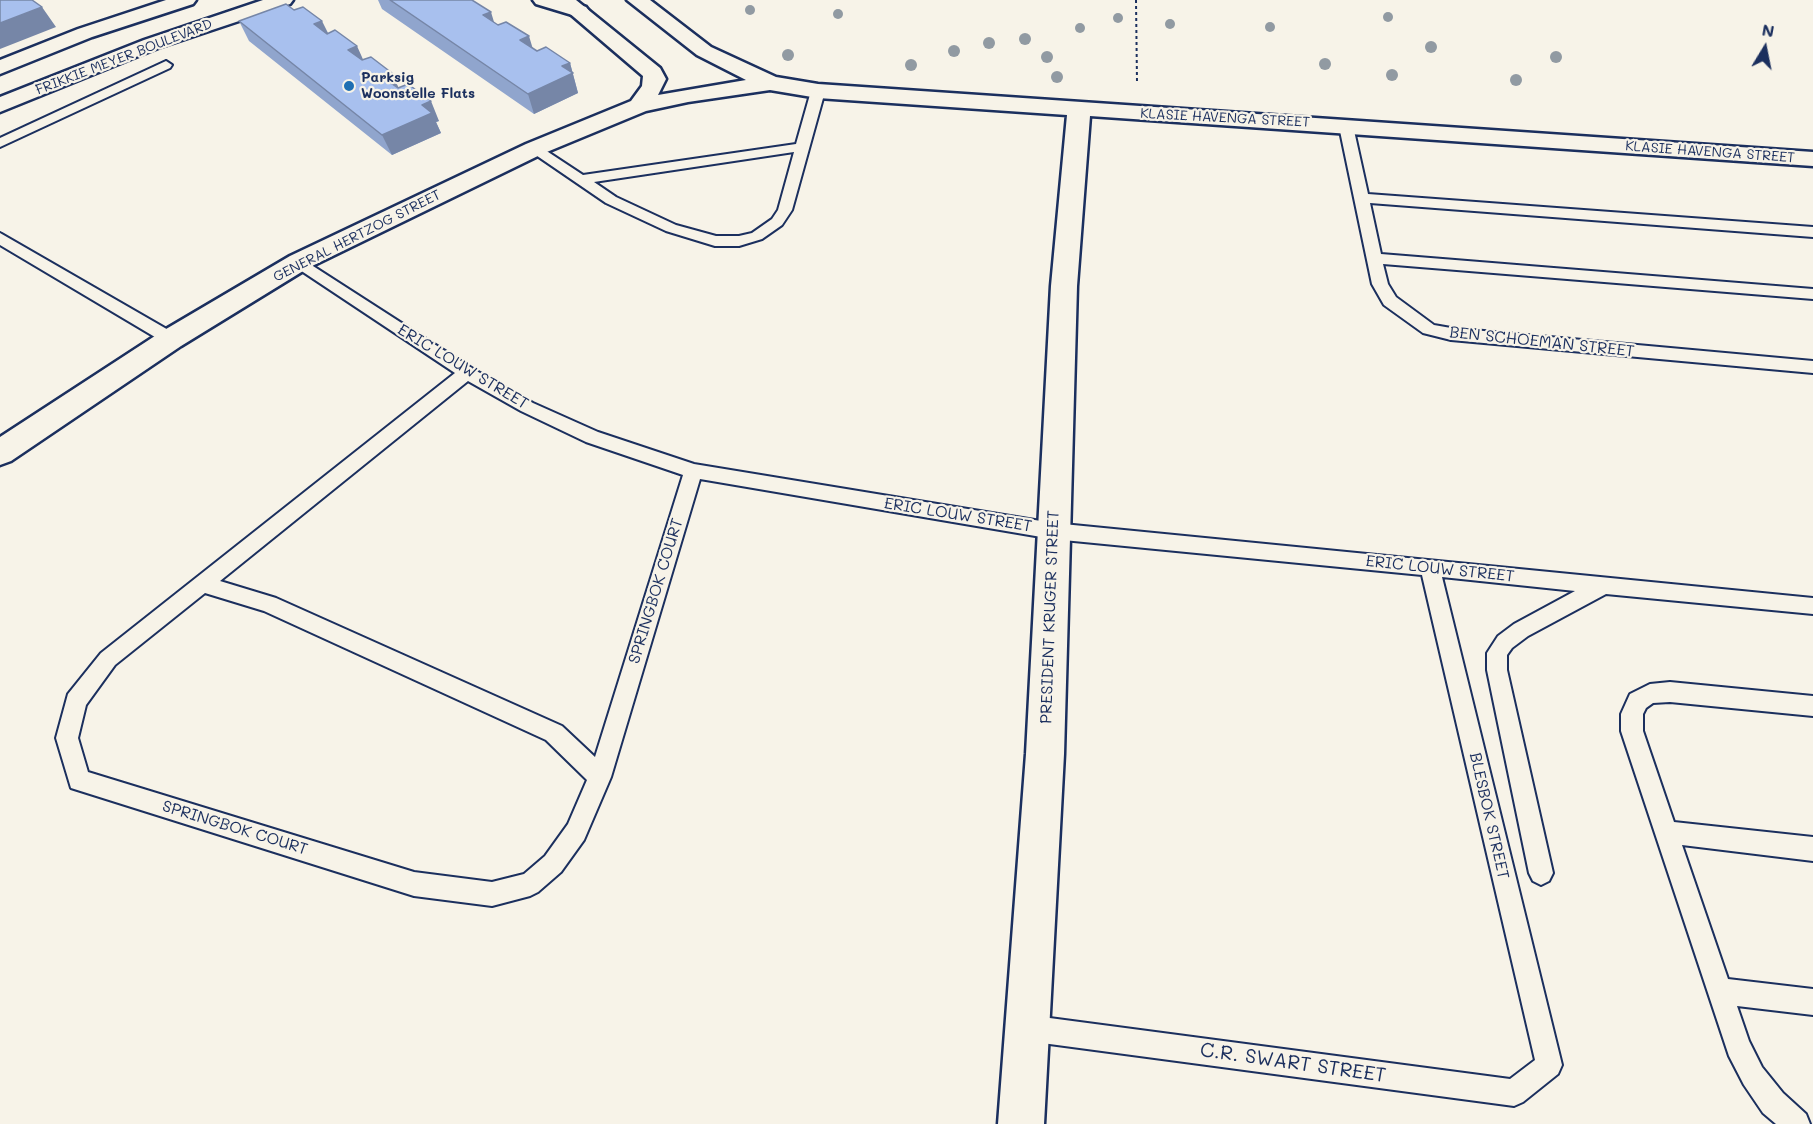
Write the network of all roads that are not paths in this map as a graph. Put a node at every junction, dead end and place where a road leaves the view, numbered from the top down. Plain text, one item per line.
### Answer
1 (186, 0) edge
2 (283, 0) edge
3 (543, 0) edge
4 (637, 0) edge
5 (572, 6) edge
6 (166, 65) dead end
7 (0, 68) edge
8 (770, 83) junction
9 (819, 91) junction
10 (0, 105) edge
11 (639, 106) junction
12 (1079, 110) junction
13 (1346, 126) junction
14 (0, 143) edge
15 (803, 147) junction
16 (534, 149) junction
17 (1813, 159) edge
18 (580, 180) junction
19 (1362, 198) junction
20 (1813, 232) edge
21 (0, 238) edge
22 (1374, 258) junction
23 (299, 262) junction
24 (1813, 294) edge
25 (171, 339) junction
26 (1813, 367) edge
27 (467, 373) junction
28 (0, 453) edge
29 (693, 471) junction
30 (1053, 531) junction
31 (1430, 568) junction
32 (201, 584) junction
33 (1604, 585) junction
34 (1813, 606) edge
35 (1813, 706) edge
36 (600, 777) junction
37 (1665, 832) junction
38 (1813, 849) edge
39 (1541, 873) dead end
40 (1719, 991) junction
41 (1813, 1002) edge
42 (1027, 1028) junction
43 (1549, 1065) joint
44 (1021, 1124) edge
45 (1796, 1124) edge

1 - 7 street, FRIKKIE MEYER BOULEVARD
2 - 10 street, FRIKKIE MEYER BOULEVARD
3 - 5 street
4 - 8 street
5 - 11 street
6 - 14 lane
8 - 9 street, KLASIE HAVENGA STREET
8 - 11 street, KLASIE HAVENGA STREET
9 - 12 street, KLASIE HAVENGA STREET
9 - 15 lane
11 - 16 street, GENERAL HERTZOG STREET
12 - 13 street, KLASIE HAVENGA STREET
12 - 30 street, PRESIDENT KRUGER STREET
13 - 17 street, KLASIE HAVENGA STREET
13 - 19 lane, BEN SCHOEMAN STREET
15 - 18 lane
15 - 18 lane
16 - 18 lane
16 - 23 street, GENERAL HERTZOG STREET
19 - 20 lane
19 - 22 lane, BEN SCHOEMAN STREET
21 - 25 lane
22 - 24 lane
22 - 26 lane, BEN SCHOEMAN STREET
23 - 25 street, GENERAL HERTZOG STREET
23 - 27 lane, ERIC LOUW STREET
25 - 28 street, GENERAL HERTZOG STREET
27 - 29 lane, ERIC LOUW STREET
27 - 32 lane, SPRINGBOK COURT
29 - 30 lane, ERIC LOUW STREET
29 - 36 lane, SPRINGBOK COURT
30 - 31 lane, ERIC LOUW STREET
30 - 42 street, PRESIDENT KRUGER STREET
31 - 33 lane, ERIC LOUW STREET
31 - 43 lane, BLESBOK STREET
32 - 36 lane
32 - 36 lane, SPRINGBOK COURT
33 - 34 lane, ERIC LOUW STREET
33 - 39 lane
35 - 37 lane
37 - 38 lane
37 - 40 lane
40 - 41 lane
40 - 45 lane
42 - 43 lane, C.R. SWART STREET
42 - 44 street, PRESIDENT KRUGER STREET

